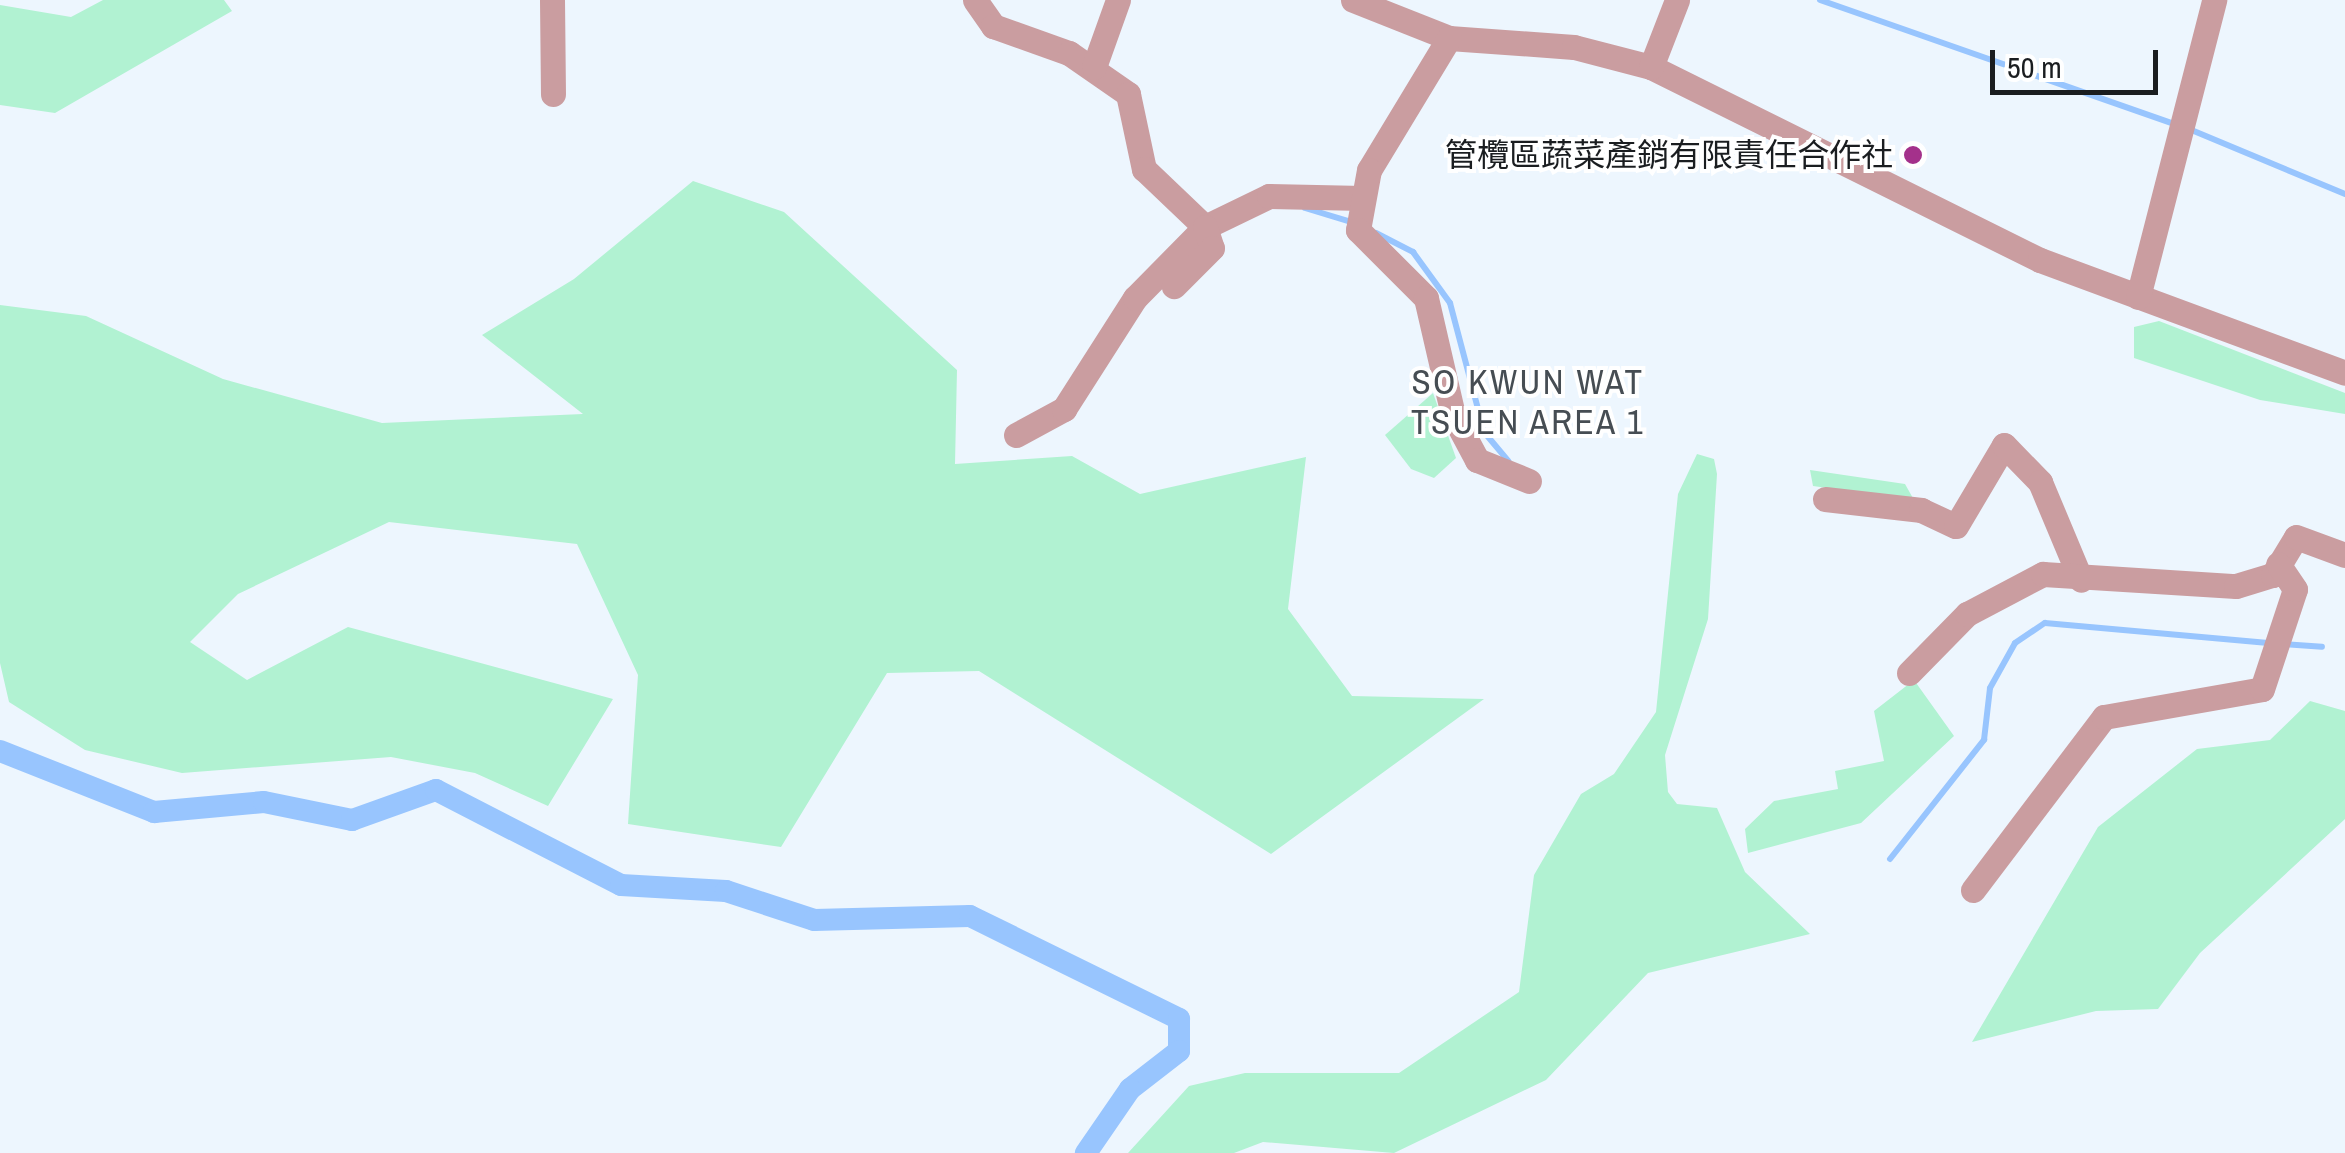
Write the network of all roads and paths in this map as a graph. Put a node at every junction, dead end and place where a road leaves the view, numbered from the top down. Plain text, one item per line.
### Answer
1 (552, 0) edge
2 (975, 0) edge
3 (1118, 0) edge
4 (1353, 0) edge
5 (1677, 0) edge
6 (2214, 0) edge
7 (1449, 38) junction
8 (1094, 66) junction
9 (1651, 67) junction
10 (553, 94) dead end
11 (1360, 216) junction
12 (1209, 236) junction
13 (1174, 286) dead end
14 (2138, 298) junction
15 (2345, 373) edge
16 (1016, 435) dead end
17 (1529, 481) dead end
18 (1824, 499) dead end
19 (2345, 554) edge
20 (2278, 564) junction
21 (2081, 580) junction
22 (1909, 672) dead end
23 (1973, 890) dead end

1 - 10 street
2 - 8 street
3 - 8 street
4 - 7 street
5 - 9 street
6 - 14 street
7 - 9 street
7 - 11 street
8 - 12 street
9 - 14 street
11 - 12 street
11 - 17 street
12 - 13 street
12 - 16 street
14 - 15 street
18 - 21 street
19 - 20 street
20 - 21 street
20 - 23 street
21 - 22 street

